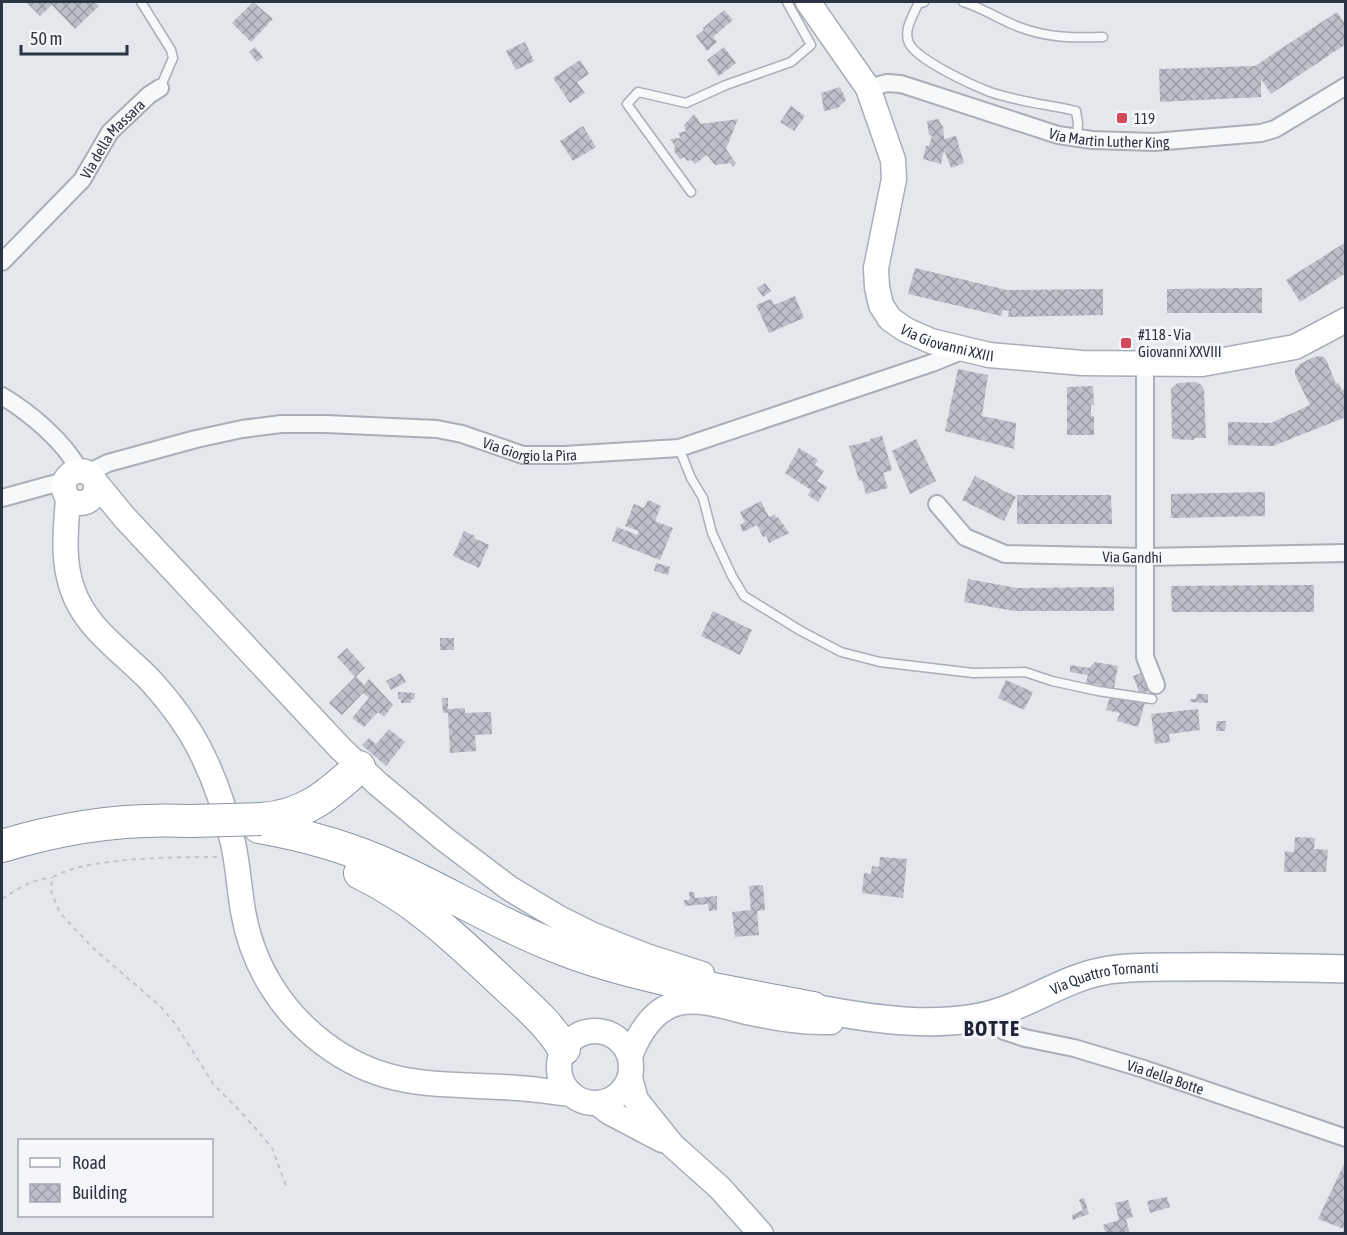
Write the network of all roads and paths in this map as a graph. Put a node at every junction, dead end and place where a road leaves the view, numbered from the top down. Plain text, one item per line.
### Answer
1 (141, 2) edge
2 (787, 2) edge
3 (808, 2) edge
4 (924, 2) edge
5 (963, 2) edge
6 (1103, 37) dead end
7 (1346, 86) edge
8 (160, 88) joint
9 (868, 88) junction
10 (1077, 138) junction
11 (691, 192) dead end
12 (2, 262) edge
13 (1346, 320) edge
14 (964, 350) junction
15 (1145, 363) junction
16 (2, 396) edge
17 (679, 448) junction
18 (81, 487) junction
19 (2, 498) edge
20 (937, 504) dead end
21 (1346, 553) edge
22 (1144, 557) junction
23 (1154, 692) joint
24 (359, 766) junction
25 (253, 835) junction
26 (2, 846) edge
27 (52, 878) junction
28 (2, 898) edge
29 (1346, 969) edge
30 (813, 1008) junction
31 (989, 1015) junction
32 (868, 1017) junction
33 (562, 1058) junction
34 (630, 1067) junction
35 (516, 1088) junction
36 (571, 1094) junction
37 (597, 1103) junction
38 (1346, 1138) edge
39 (672, 1145) junction
40 (286, 1186) dead end
41 (761, 1233) edge

1 - 8 lane, Via della Massara
2 - 11 lane
3 - 9 main road, Via Giovanni XXIII
4 - 10 lane
5 - 6 lane
7 - 10 street, Via Martin Luther King
8 - 12 street, Via della Massara
9 - 10 street, Via Martin Luther King
9 - 14 main road, Via Giovanni XXIII
13 - 15 main road, Via Giovanni XXIII
14 - 15 main road, Via Giovanni XXIII
14 - 17 street, Via Giorgio la Pira
15 - 22 street
16 - 18 street
17 - 18 street, Via Giorgio la Pira
17 - 23 lane
18 - 19 street, Via Giorgio la Pira
18 - 24 main road
18 - 25 main road
20 - 22 street, Via Gandhi
21 - 22 street, Via Gandhi
22 - 23 street
24 - 25 highway
24 - 30 main road
25 - 26 highway, bridge
25 - 27 path
25 - 30 highway
25 - 33 highway
25 - 35 main road
27 - 28 path
27 - 40 path
29 - 31 main road, Via Quattro Tornanti
30 - 32 main road, Via Quattro Tornanti
31 - 32 main road, Via Quattro Tornanti
31 - 38 street, Via della Botte
32 - 34 main road
33 - 34 main road
33 - 35 main road
33 - 36 main road
34 - 37 main road
34 - 39 main road
35 - 36 main road
36 - 37 main road
37 - 39 main road
39 - 41 main road

